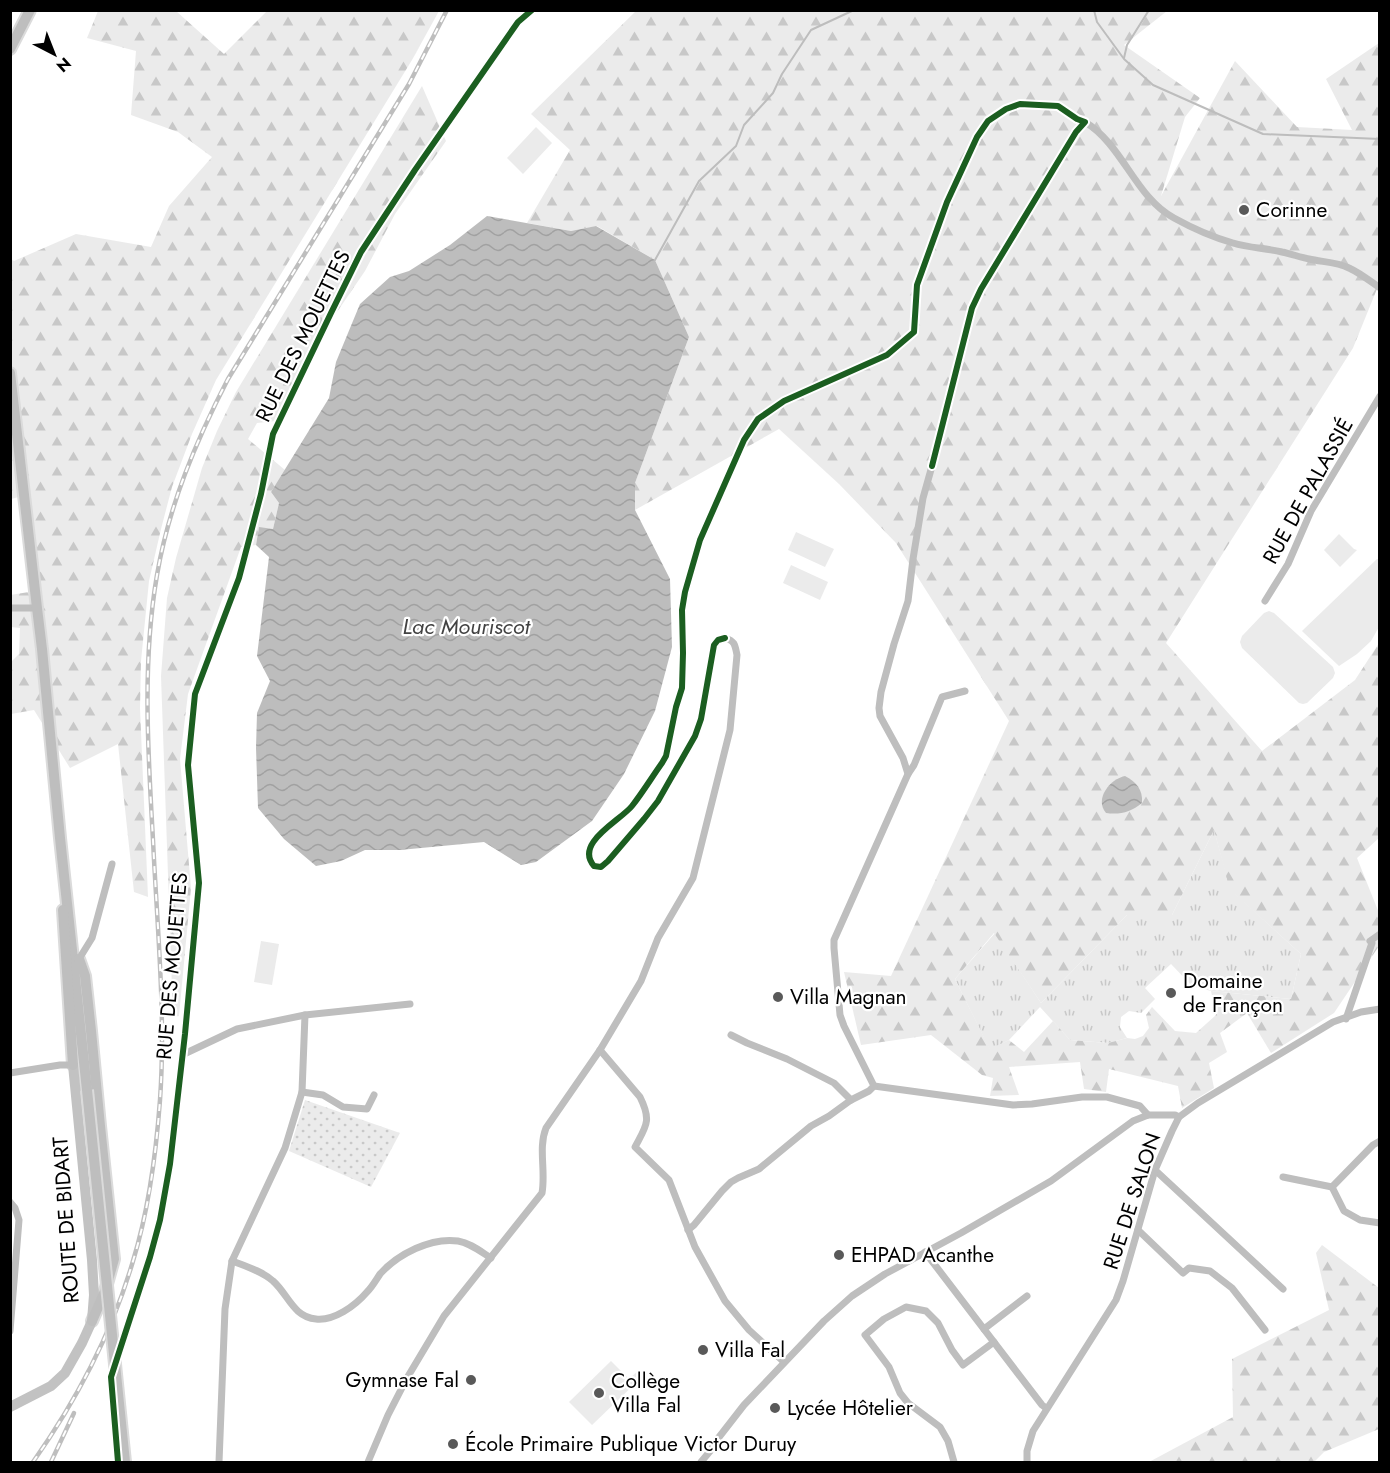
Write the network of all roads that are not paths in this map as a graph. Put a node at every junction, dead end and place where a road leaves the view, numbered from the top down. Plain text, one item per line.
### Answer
1 (24, 10) edge
2 (30, 10) edge
3 (532, 10) edge
4 (10, 37) edge
5 (10, 49) edge
6 (1085, 122) dead end
7 (1380, 288) edge
8 (10, 373) edge
9 (1380, 396) edge
10 (14, 434) edge
11 (932, 466) dead end
12 (1265, 601) dead end
13 (10, 608) edge
14 (37, 608) junction
15 (725, 638) dead end
16 (965, 691) dead end
17 (908, 774) junction
18 (60, 838) junction
19 (112, 864) dead end
20 (71, 930) junction
21 (1380, 934) edge
22 (79, 959) junction
23 (410, 1004) dead end
24 (1379, 1010) edge
25 (305, 1015) junction
26 (1346, 1019) junction
27 (731, 1035) dead end
28 (600, 1050) junction
29 (183, 1054) junction
30 (73, 1065) junction
31 (10, 1073) edge
32 (874, 1086) junction
33 (302, 1092) junction
34 (374, 1095) dead end
35 (851, 1100) junction
36 (1148, 1115) junction
37 (1179, 1117) junction
38 (1380, 1141) edge
39 (1155, 1170) junction
40 (1283, 1177) dead end
41 (1332, 1187) junction
42 (10, 1202) edge
43 (1380, 1223) edge
44 (688, 1230) junction
45 (1138, 1230) junction
46 (925, 1252) junction
47 (491, 1258) junction
48 (232, 1261) junction
49 (1283, 1290) dead end
50 (1027, 1296) dead end
51 (92, 1321) junction
52 (984, 1329) junction
53 (1265, 1329) dead end
54 (10, 1331) edge
55 (994, 1342) junction
56 (784, 1362) junction
57 (10, 1407) edge
58 (1046, 1408) junction
59 (716, 1440) junction
60 (118, 1462) edge
61 (125, 1462) edge
62 (219, 1462) edge
63 (368, 1462) edge
64 (696, 1462) edge
65 (701, 1462) edge
66 (954, 1462) edge
67 (1027, 1462) edge

1 - 4 main road
2 - 5 main road
3 - 29 street, RUE DES MOUETTES
6 - 7 street
8 - 10 main road
9 - 12 street, RUE DE PALASSIÉ
10 - 14 main road
11 - 17 street
13 - 14 street
14 - 18 main road
15 - 28 street
16 - 17 street
17 - 32 street
18 - 20 main road
18 - 30 main road
19 - 22 street
20 - 22 main road
20 - 61 main road, bridge
21 - 26 street
22 - 51 main road
23 - 25 street
24 - 26 street, RUE DE SALON
25 - 29 street
25 - 33 street
26 - 37 street, RUE DE SALON
27 - 35 street
28 - 44 street
28 - 47 street
29 - 60 street, RUE DES MOUETTES
30 - 31 street
30 - 51 main road, ROUTE DE BIDART
32 - 35 street
32 - 36 street
33 - 34 street
33 - 48 street
35 - 44 street
36 - 37 street
36 - 46 street
37 - 39 street, RUE DE SALON
38 - 41 street
39 - 45 street, RUE DE SALON
39 - 49 street
40 - 41 street
41 - 43 street
42 - 54 street
44 - 56 street
45 - 53 street
45 - 58 street, RUE DE SALON
46 - 52 street
46 - 56 street
47 - 48 street
47 - 63 street
48 - 62 street
50 - 52 street
51 - 57 main road, ROUTE DE BIDART
52 - 55 street
55 - 58 street
55 - 66 street
56 - 59 street
58 - 67 street, RUE DE SALON
59 - 64 street
59 - 65 street

